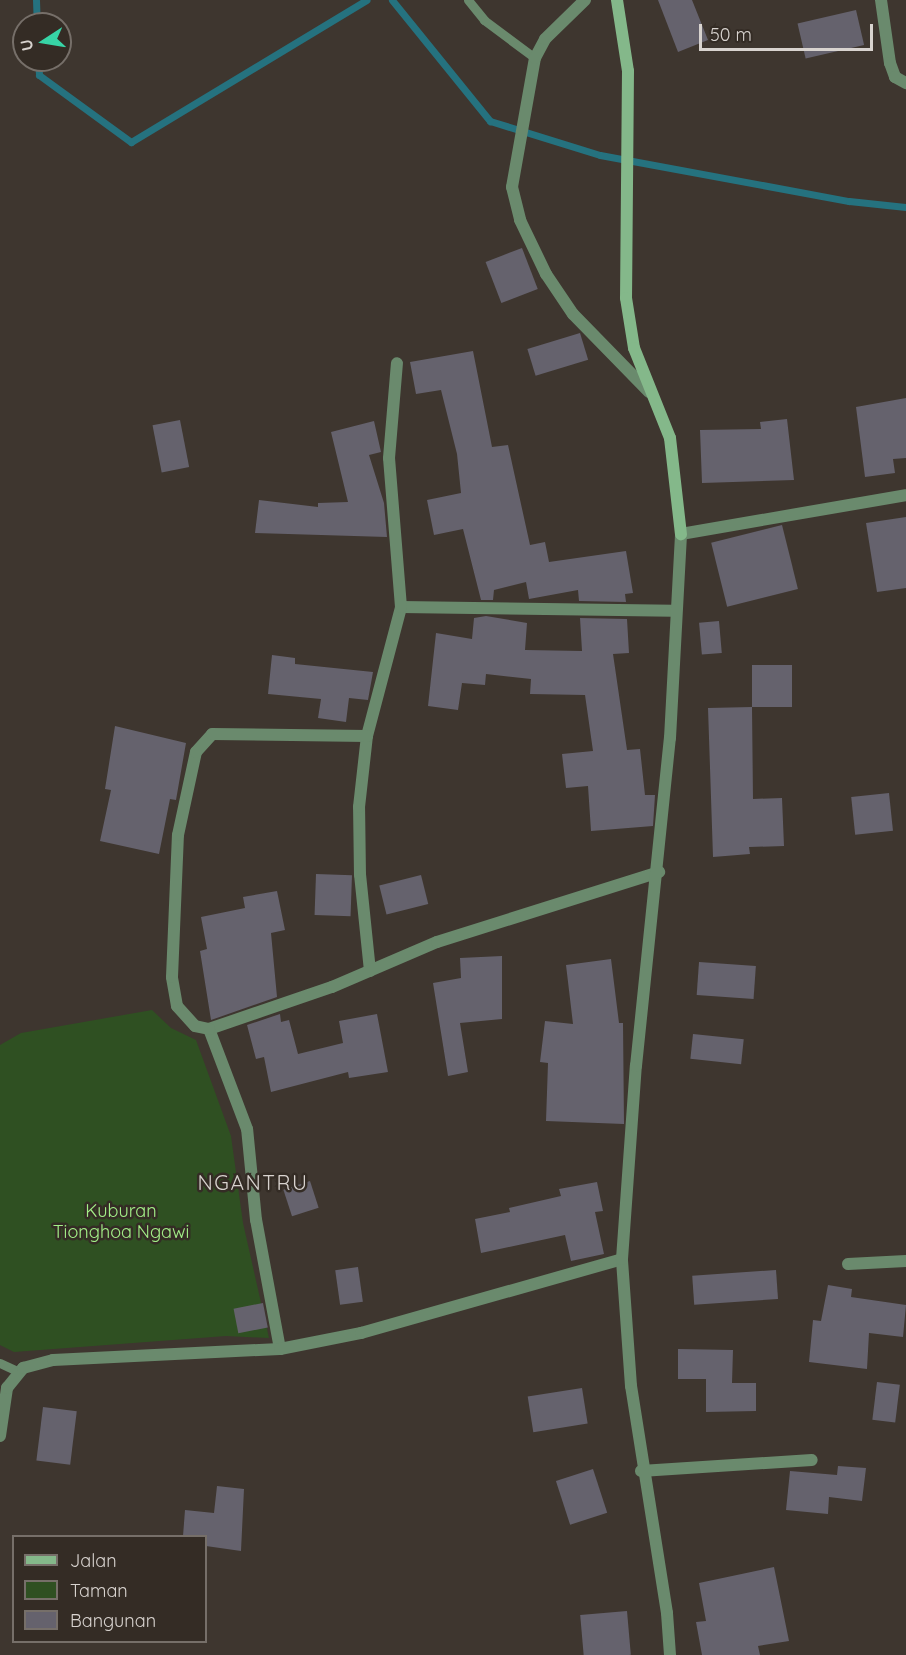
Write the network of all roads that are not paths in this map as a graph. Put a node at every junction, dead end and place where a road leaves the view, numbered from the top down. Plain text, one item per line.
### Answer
1 (468, 0) edge
2 (585, 0) edge
3 (618, 0) edge
4 (881, 0) edge
5 (535, 58) junction
6 (906, 83) edge
7 (397, 363) dead end
8 (649, 392) junction
9 (906, 495) edge
10 (681, 534) junction
11 (401, 607) junction
12 (673, 610) junction
13 (367, 736) junction
14 (659, 872) junction
15 (370, 971) junction
16 (209, 1029) junction
17 (622, 1259) junction
18 (906, 1261) edge
19 (848, 1264) dead end
20 (280, 1349) junction
21 (0, 1363) edge
22 (19, 1372) junction
23 (0, 1436) edge
24 (812, 1460) dead end
25 (641, 1471) junction
26 (670, 1655) edge

1 - 5 lane
2 - 5 street
3 - 8 main road
4 - 6 street
5 - 8 street
7 - 11 street
8 - 10 main road
9 - 10 street
10 - 12 street
11 - 12 street
11 - 13 street
12 - 14 street
13 - 15 street
13 - 16 street
14 - 15 street
14 - 17 street
15 - 16 street
16 - 20 street
17 - 20 street
17 - 25 street
18 - 19 street
20 - 22 street
21 - 22 lane
22 - 23 street
24 - 25 street
25 - 26 street

